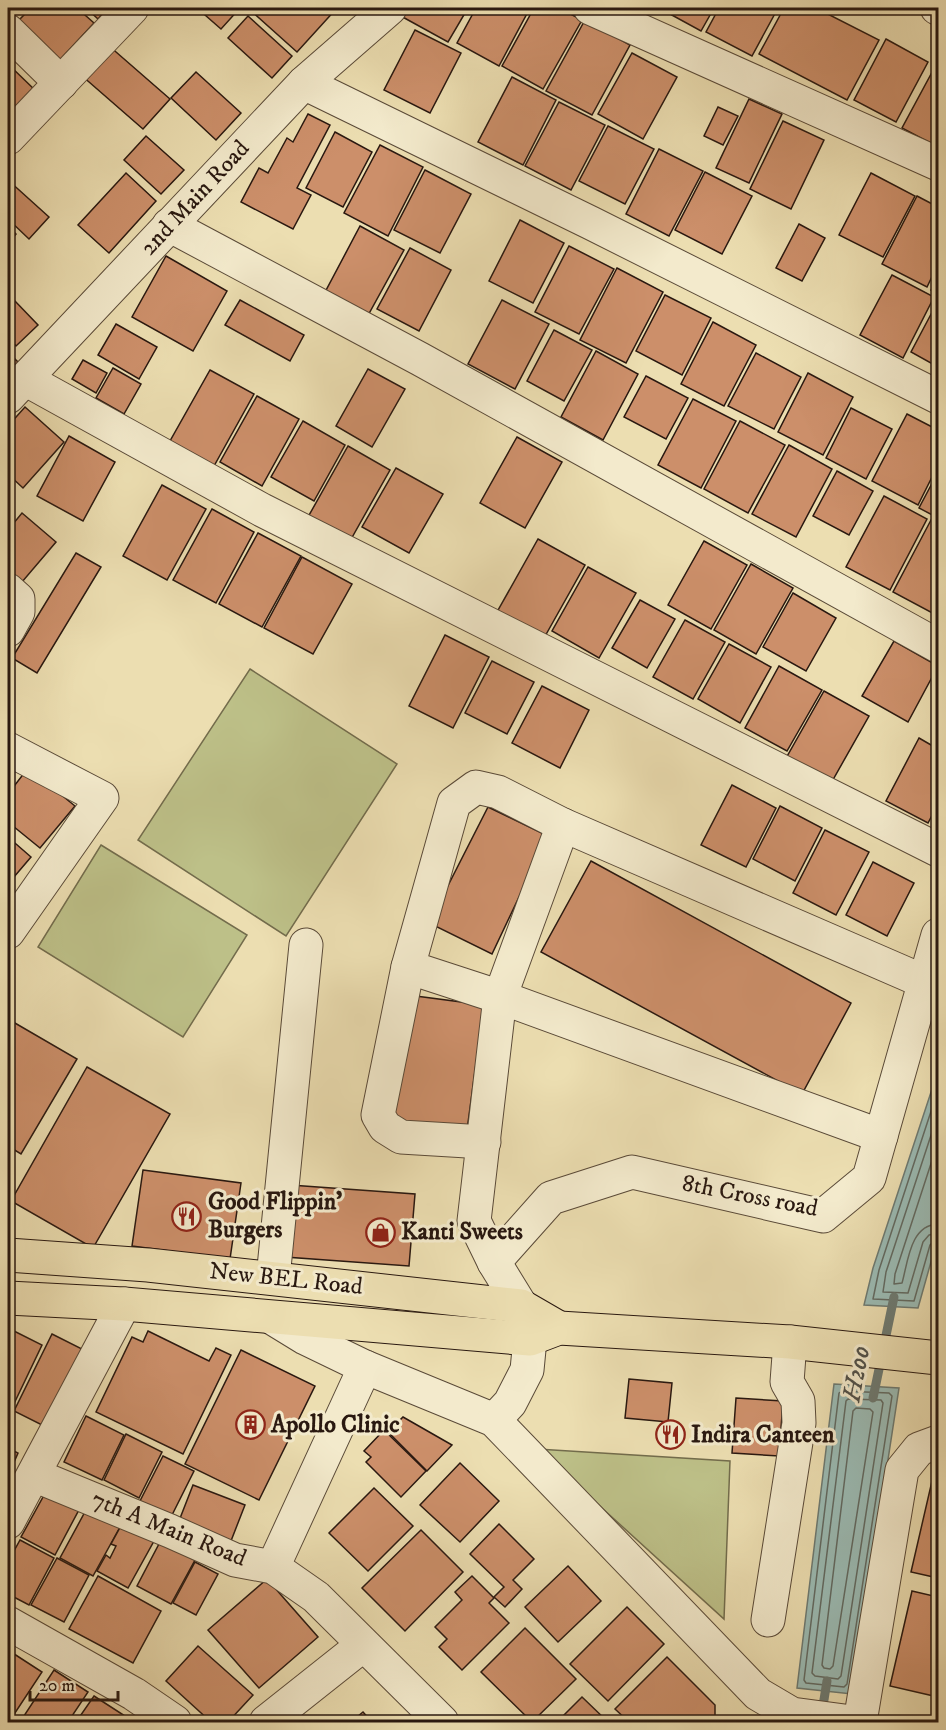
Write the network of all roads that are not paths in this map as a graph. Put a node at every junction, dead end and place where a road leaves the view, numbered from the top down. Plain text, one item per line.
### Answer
1 (132, 8) edge
2 (390, 8) edge
3 (590, 8) edge
4 (8, 31) edge
5 (61, 83) junction
6 (304, 83) junction
7 (8, 138) edge
8 (939, 164) edge
9 (169, 225) junction
10 (16, 388) edge
11 (939, 397) edge
12 (8, 590) edge
13 (8, 630) edge
14 (939, 646) edge
15 (8, 749) edge
16 (563, 825) junction
17 (939, 850) edge
18 (8, 932) edge
19 (939, 935) edge
20 (306, 945) dead end
21 (408, 967) junction
22 (925, 982) junction
23 (500, 997) junction
24 (881, 1136) junction
25 (484, 1142) junction
26 (8, 1255) edge
27 (494, 1262) junction
28 (273, 1278) junction
29 (8, 1298) edge
30 (124, 1304) junction
31 (521, 1306) junction
32 (274, 1319) junction
33 (544, 1334) junction
34 (790, 1342) junction
35 (924, 1357) edge
36 (365, 1367) junction
37 (494, 1420) junction
38 (939, 1442) edge
39 (34, 1475) junction
40 (8, 1522) edge
41 (273, 1567) junction
42 (768, 1620) dead end
43 (8, 1623) edge
44 (363, 1645) junction
45 (758, 1708) edge
46 (175, 1722) edge
47 (266, 1722) edge
48 (442, 1722) edge
49 (853, 1722) edge

1 - 5 street
2 - 6 street, 2nd Main Road
3 - 8 street
4 - 5 street
5 - 7 street
6 - 9 street, 2nd Main Road
6 - 11 street
9 - 10 street, 2nd Main Road
9 - 14 street
10 - 17 street
12 - 13 street
15 - 18 street
16 - 21 street
16 - 22 street
16 - 23 street
19 - 22 street, 8th Cross road
20 - 28 street
21 - 23 street
21 - 25 street
22 - 24 street, 8th Cross road
23 - 24 street
23 - 25 street
24 - 27 street, 8th Cross road
25 - 27 street
26 - 28 main road, New BEL Road
27 - 31 street
28 - 31 main road, New BEL Road
29 - 30 main road, New BEL Road
30 - 32 main road, New BEL Road
30 - 39 street
31 - 33 main road, New BEL Road
32 - 33 main road, New BEL Road
32 - 36 street
33 - 34 main road, New BEL Road
33 - 37 street
34 - 35 main road, New BEL Road
34 - 42 street
36 - 37 street
36 - 41 street, 7th A Main Road
37 - 45 street
38 - 49 street
39 - 40 street
39 - 41 street, 7th A Main Road
41 - 44 street
43 - 46 street
44 - 47 street
44 - 48 street
45 - 49 street

